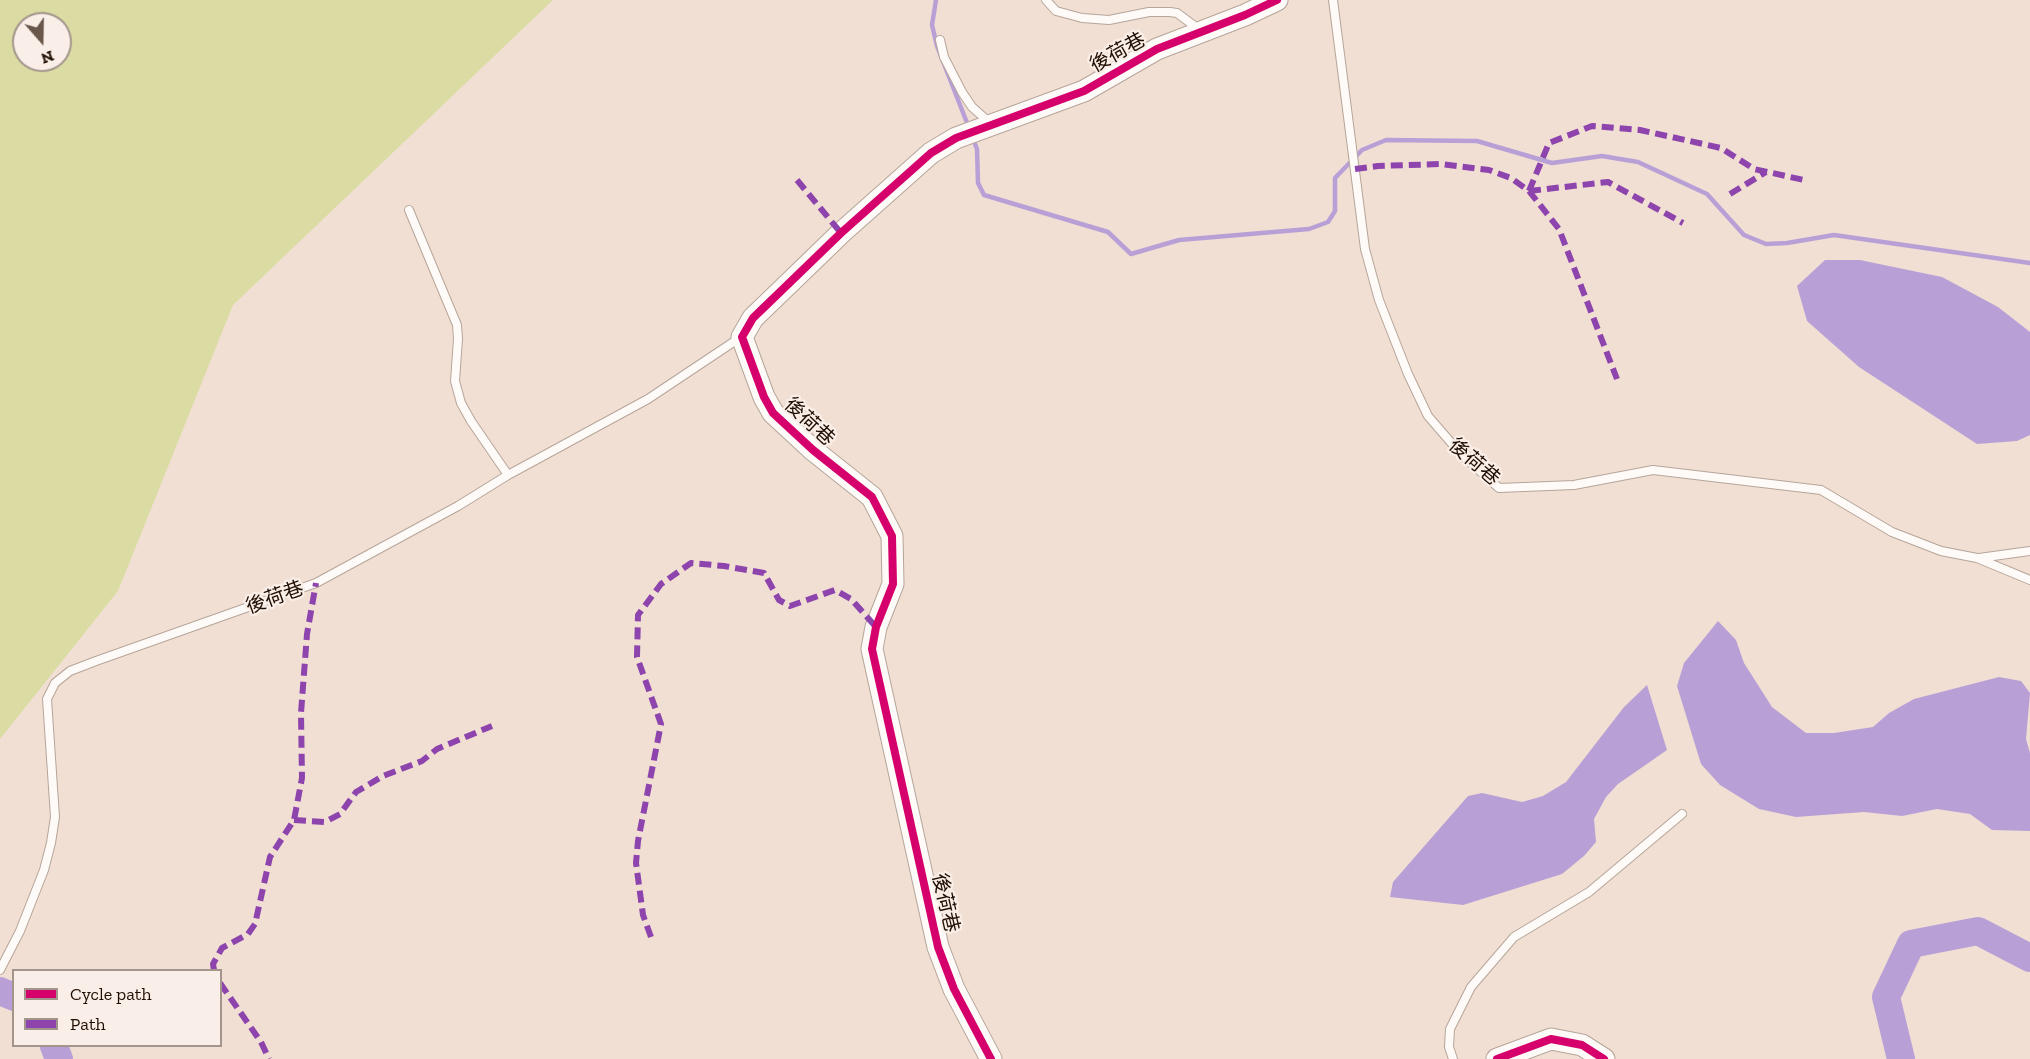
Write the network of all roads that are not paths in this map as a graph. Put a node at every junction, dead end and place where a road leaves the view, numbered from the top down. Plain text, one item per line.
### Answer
1 (1046, 0) edge
2 (1277, 0) edge
3 (1334, 0) edge
4 (1201, 31) junction
5 (940, 40) dead end
6 (991, 124) junction
7 (409, 210) dead end
8 (742, 337) junction
9 (508, 475) junction
10 (2030, 551) edge
11 (1977, 558) junction
12 (2030, 580) edge
13 (1682, 814) dead end
14 (0, 970) edge
15 (991, 1059) edge
16 (1453, 1059) edge
17 (1497, 1059) edge
18 (1604, 1059) edge

1 - 4 lane
2 - 4 street, 後荷巷
3 - 11 lane, 後荷巷
4 - 6 street, 後荷巷
5 - 6 lane
6 - 8 street, 後荷巷
7 - 9 lane
8 - 9 lane, 後荷巷
8 - 15 street, 後荷巷
9 - 14 lane, 後荷巷
10 - 11 lane, 後荷巷
11 - 12 lane, 後荷巷
13 - 16 lane
17 - 18 street

